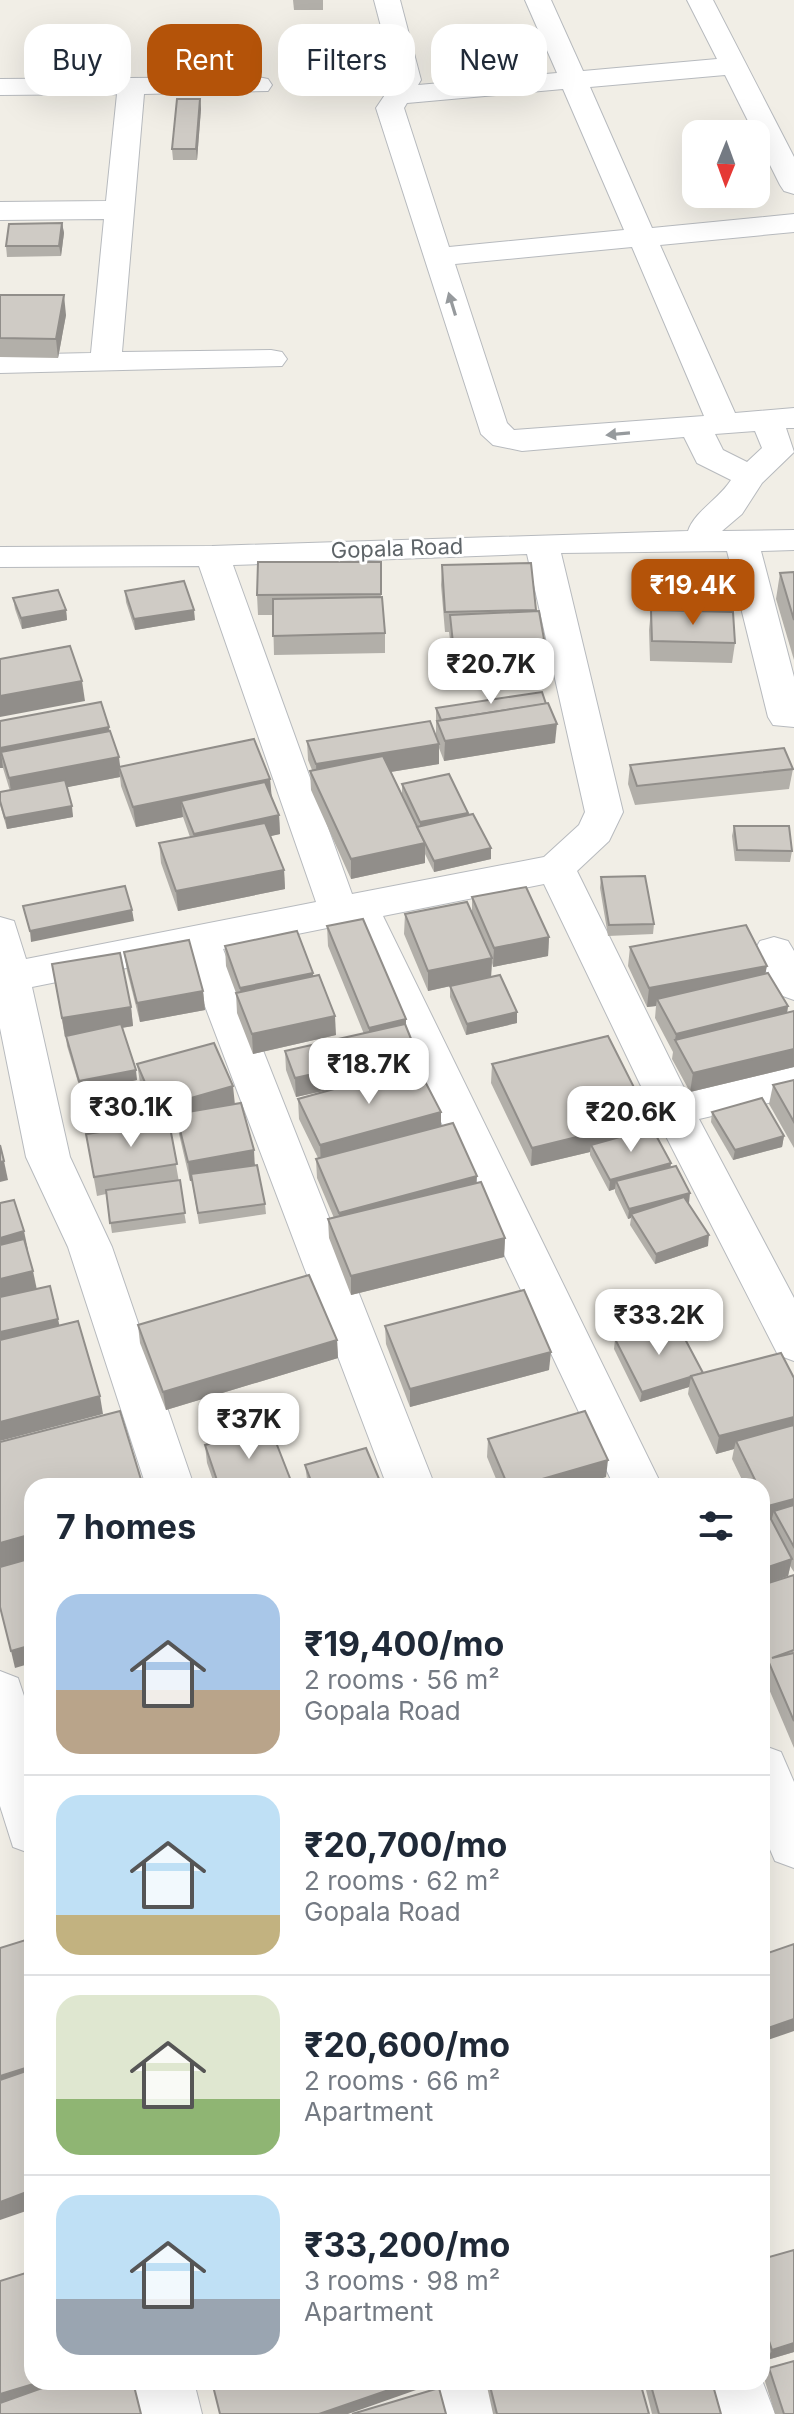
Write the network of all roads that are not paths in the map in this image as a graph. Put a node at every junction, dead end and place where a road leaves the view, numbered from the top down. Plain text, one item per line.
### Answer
1 (387, 0) edge
2 (538, 0) edge
3 (700, 0) edge
4 (393, 24) edge
5 (732, 66) junction
6 (573, 80) junction
7 (131, 86) edge
8 (147, 86) edge
9 (0, 87) edge
10 (24, 87) edge
11 (415, 94) edge
12 (130, 96) edge
13 (401, 96) edge
14 (794, 185) edge
15 (119, 210) junction
16 (0, 211) edge
17 (794, 223) edge
18 (645, 237) junction
19 (437, 257) junction
20 (271, 359) dead end
21 (106, 362) junction
22 (0, 364) edge
23 (780, 419) edge
24 (710, 425) junction
25 (750, 477) junction
26 (741, 539) junction
27 (702, 540) junction
28 (794, 540) edge
29 (542, 543) junction
30 (212, 556) junction
31 (0, 557) edge
32 (786, 717) dead end
33 (556, 868) junction
34 (348, 908) junction
35 (0, 931) edge
36 (199, 939) junction
37 (5, 978) edge
38 (794, 1081) edge
39 (673, 1109) junction
40 (794, 1342) edge
41 (167, 1478) edge
42 (408, 1478) edge
43 (634, 1478) edge
44 (0, 1694) edge
45 (770, 1788) edge
46 (24, 1795) edge
47 (794, 1843) edge
48 (165, 2390) edge
49 (467, 2390) edge
50 (735, 2390) edge
51 (171, 2414) edge
52 (475, 2414) edge
53 (744, 2414) edge

1 - 4 street
2 - 6 street
3 - 5 street
5 - 6 street
5 - 14 street
6 - 11 street
6 - 18 street
7 - 8 street
9 - 10 street
12 - 15 street
13 - 19 street
15 - 16 street
15 - 21 street
17 - 18 street
18 - 19 street
18 - 24 street
24 -> 19 street
20 - 21 street
21 - 22 street
23 - 24 street
23 - 25 street
24 - 25 street
25 - 27 street
26 - 27 street, Gopala Road
26 - 28 street, Gopala Road
26 - 32 street
27 - 29 street, Gopala Road
29 - 30 street, Gopala Road
29 - 33 street
30 - 31 street, Gopala Road
30 - 34 street
33 - 34 street
33 - 39 street
34 - 36 street
34 - 43 street
35 - 37 street
36 - 37 street
36 - 42 street
37 - 41 street
38 - 39 street
39 - 40 street
44 - 46 street
45 - 47 street
48 - 51 street
49 - 52 street
50 - 53 street

